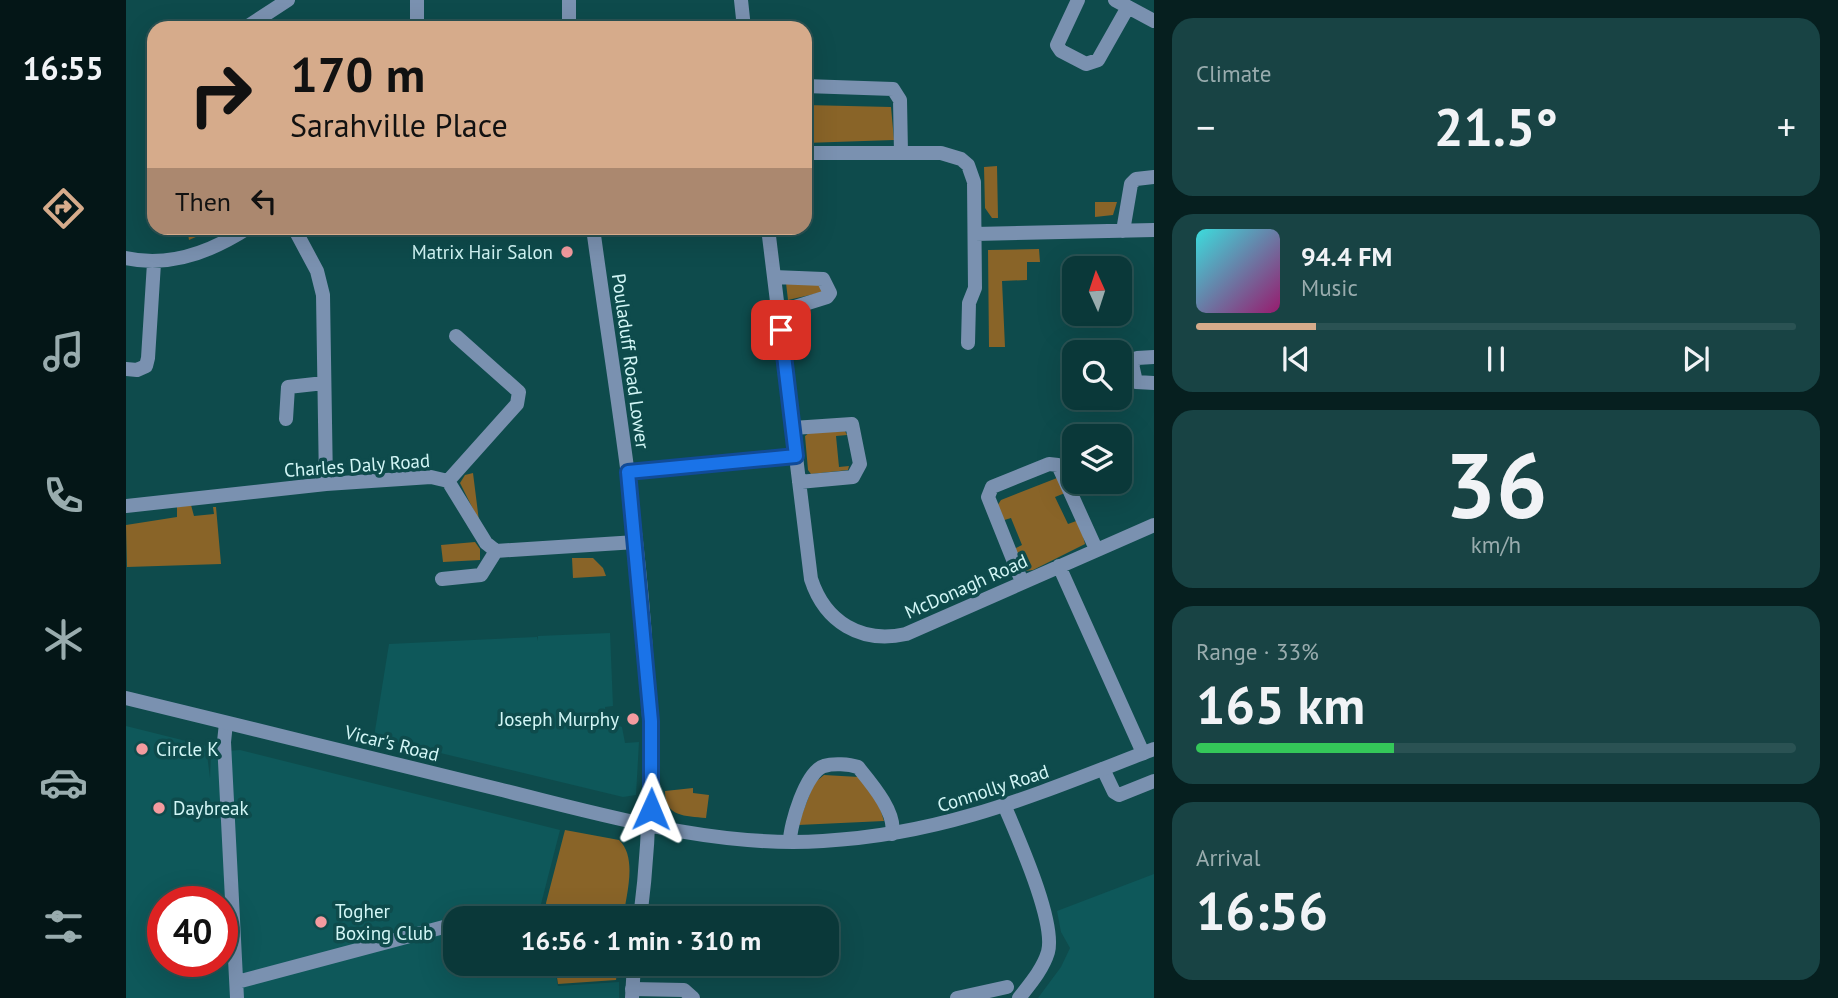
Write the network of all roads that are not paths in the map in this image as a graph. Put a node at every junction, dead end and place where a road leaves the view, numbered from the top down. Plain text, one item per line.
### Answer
1 (288, 0) edge
2 (417, 0) edge
3 (569, 0) edge
4 (741, 0) edge
5 (1078, 0) edge
6 (1121, 4) edge
7 (255, 21) edge
8 (417, 21) edge
9 (569, 21) edge
10 (743, 21) edge
11 (1154, 21) edge
12 (812, 86) edge
13 (812, 153) edge
14 (901, 153) junction
15 (1154, 177) edge
16 (1154, 230) edge
17 (1123, 231) junction
18 (975, 234) junction
19 (237, 235) edge
20 (298, 235) edge
21 (594, 235) edge
22 (769, 235) edge
23 (126, 258) edge
24 (154, 263) junction
25 (774, 277) junction
26 (779, 312) junction
27 (456, 336) dead end
28 (968, 343) dead end
29 (1154, 357) edge
30 (126, 369) edge
31 (324, 383) junction
32 (1154, 383) edge
33 (286, 419) dead end
34 (793, 428) junction
35 (796, 456) junction
36 (628, 472) junction
37 (448, 481) junction
38 (799, 482) junction
39 (326, 484) junction
40 (126, 506) edge
41 (1154, 525) edge
42 (636, 542) junction
43 (1096, 550) junction
44 (496, 551) junction
45 (1059, 566) junction
46 (442, 579) dead end
47 (1022, 582) junction
48 (126, 698) edge
49 (226, 723) junction
50 (1149, 751) edge
51 (1103, 769) junction
52 (1154, 781) edge
53 (1005, 807) junction
54 (650, 826) junction
55 (892, 834) junction
56 (790, 841) junction
57 (641, 906) edge
58 (443, 927) edge
59 (237, 982) junction
60 (1007, 987) dead end
61 (632, 993) edge
62 (967, 997) edge
63 (237, 998) edge
64 (693, 998) edge
65 (1019, 998) edge

1 - 7 street
2 - 8 street
3 - 9 street
4 - 10 street
5 - 6 street
6 - 11 street
12 - 14 street
13 - 14 street
14 - 18 street
15 - 17 street
16 - 17 street
17 - 18 street
18 - 28 street
19 - 24 street
20 - 31 street
21 - 36 street, Pouladuff Road Lower
22 - 25 street
23 - 24 street
24 - 30 street
25 - 26 street
25 - 26 street
26 - 34 street
27 - 37 street
29 - 32 street
31 - 33 street
31 - 39 street
34 - 35 street
34 - 38 street
35 - 36 street
35 - 38 street
36 - 42 street, Pouladuff Road Lower
37 - 39 street, Charles Daly Road
37 - 44 street, Charles Daly Road
38 - 47 street, McDonagh Road
39 - 40 street, Charles Daly Road
41 - 43 street, McDonagh Road
42 - 44 street
42 - 54 street, Pouladuff Road Lower
43 - 45 street, McDonagh Road
43 - 47 street
44 - 46 street
45 - 47 street, McDonagh Road
45 - 50 street
48 - 49 street, Vicar's Road
49 - 54 street, Vicar's Road
49 - 59 street
50 - 51 street, Connolly Road
51 - 52 street
51 - 53 street, Connolly Road
53 - 55 street, Connolly Road
53 - 65 street
54 - 56 street, Connolly Road
54 - 57 street, Pouladuff Road Lower
55 - 56 street, Connolly Road
55 - 56 street
58 - 59 street
59 - 63 street
60 - 62 street
61 - 64 street

